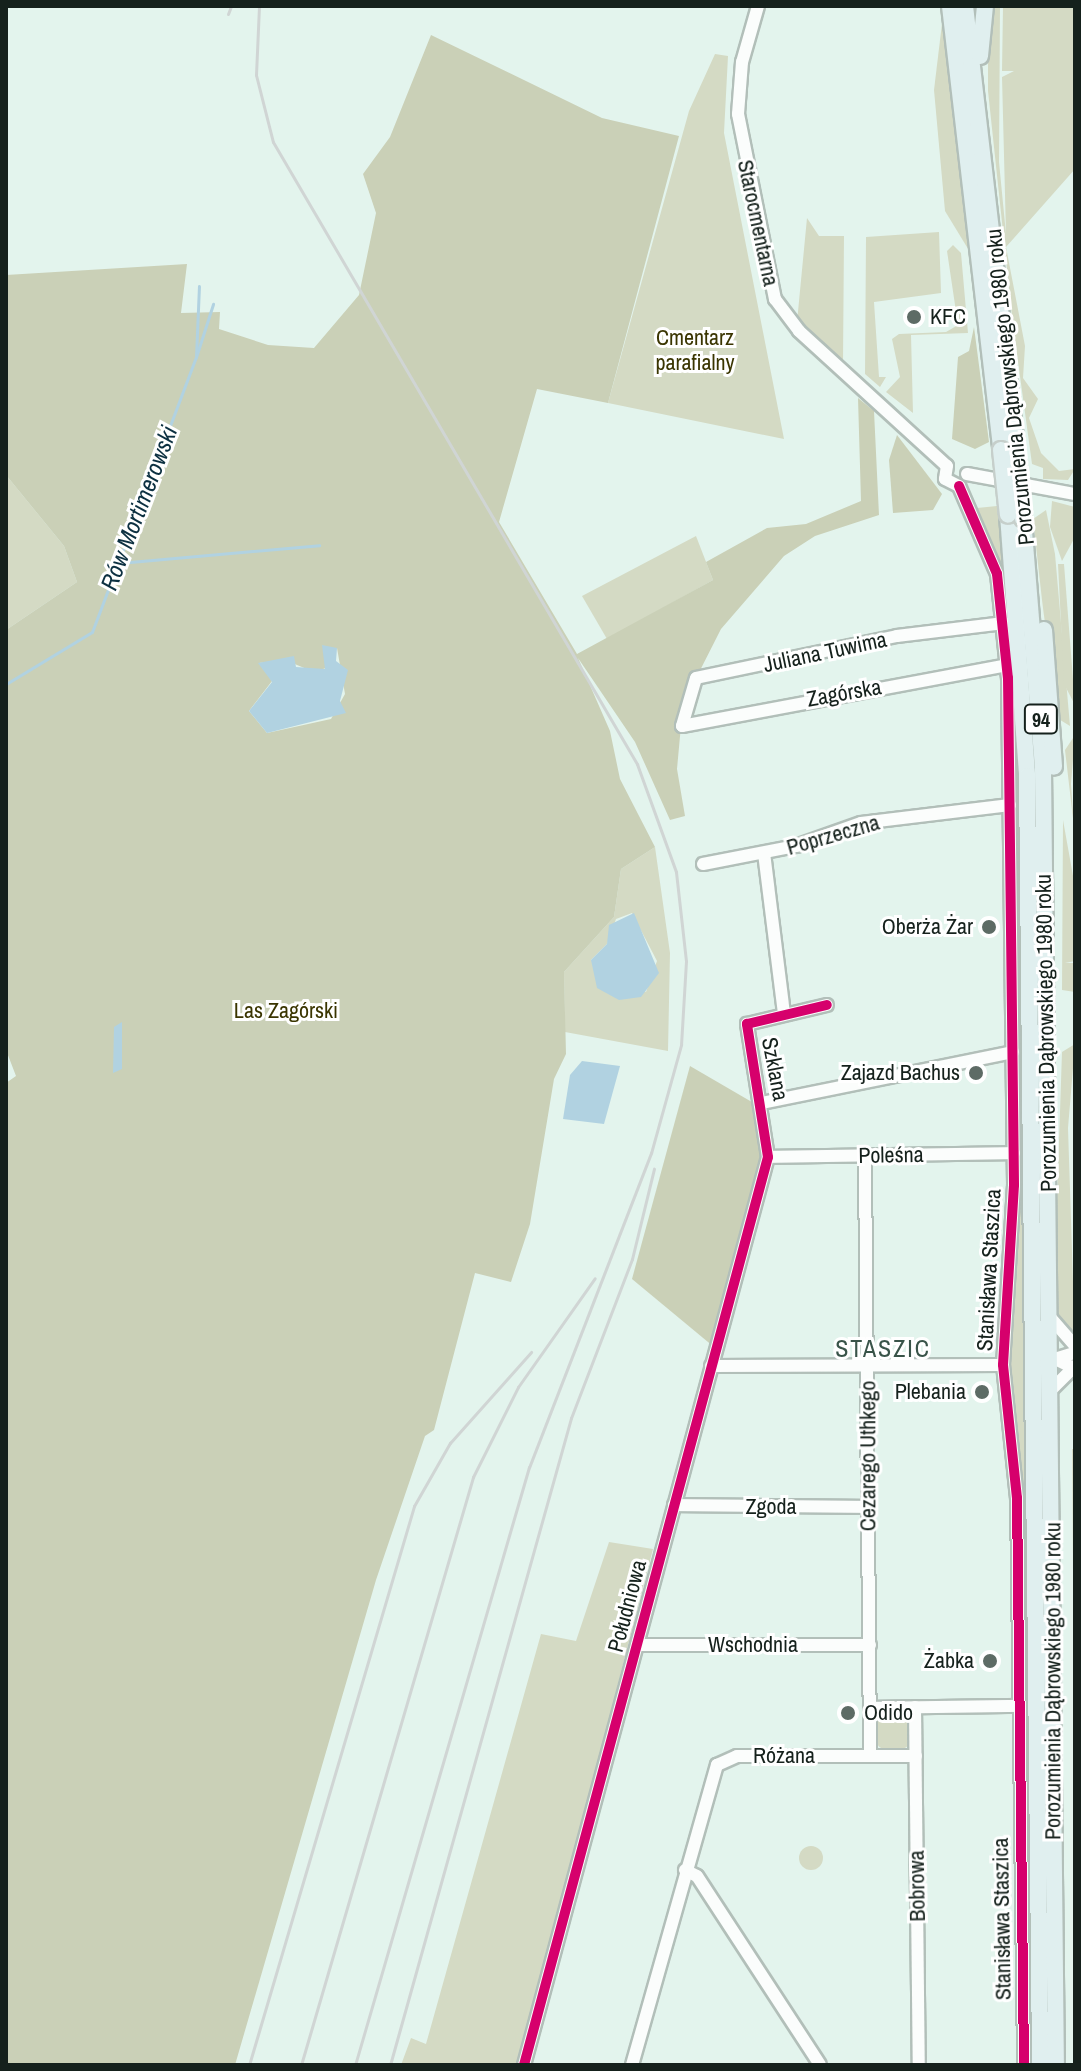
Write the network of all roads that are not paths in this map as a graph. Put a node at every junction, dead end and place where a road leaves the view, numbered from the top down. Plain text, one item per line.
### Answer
1 (758, 6) edge
2 (950, 6) edge
3 (965, 6) edge
4 (985, 6) edge
5 (978, 90) junction
6 (1009, 450) junction
7 (947, 466) junction
8 (967, 474) junction
9 (959, 486) junction
10 (1075, 493) edge
11 (1016, 517) junction
12 (1004, 623) junction
13 (1008, 665) junction
14 (682, 726) joint
15 (1010, 805) junction
16 (764, 853) junction
17 (703, 864) dead end
18 (827, 1005) dead end
19 (784, 1013) junction
20 (1013, 1052) junction
21 (762, 1103) junction
22 (1014, 1153) junction
23 (865, 1156) junction
24 (768, 1157) junction
25 (1049, 1316) junction
26 (1032, 1336) junction
27 (1075, 1346) edge
28 (1075, 1353) edge
29 (1050, 1359) junction
30 (1003, 1365) junction
31 (711, 1366) junction
32 (868, 1366) junction
33 (1074, 1366) edge
34 (1034, 1379) junction
35 (1051, 1390) junction
36 (674, 1505) junction
37 (869, 1507) junction
38 (637, 1645) junction
39 (870, 1645) junction
40 (1020, 1706) junction
41 (915, 1707) junction
42 (870, 1708) junction
43 (870, 1755) junction
44 (916, 1756) junction
45 (685, 1870) junction
46 (524, 2065) edge
47 (632, 2065) edge
48 (820, 2065) edge
49 (919, 2065) edge
50 (1024, 2065) edge
51 (1040, 2065) edge
52 (1056, 2065) edge

1 - 7 street, Starocmentarna
2 - 6 main road, Porozumienia Dąbrowskiego 1980 roku / 94
3 - 5 main road, Porozumienia Dąbrowskiego 1980 roku / 94
4 - 5 main road
5 - 6 main road, Porozumienia Dąbrowskiego 1980 roku / 94
6 - 11 main road, Porozumienia Dąbrowskiego 1980 roku / 94, bridge
7 - 8 street
7 - 9 street, Stanisława Staszica
8 - 9 street
8 - 10 street
9 - 12 street, Stanisława Staszica
11 - 25 main road, Porozumienia Dąbrowskiego 1980 roku / 94
11 - 26 main road, Porozumienia Dąbrowskiego 1980 roku / 94
12 - 13 street, Stanisława Staszica
12 - 14 street, Juliana Tuwima
13 - 14 street, Zagórska
13 - 15 street, Stanisława Staszica
15 - 16 street, Poprzeczna
15 - 20 street, Stanisława Staszica
16 - 17 street, Poprzeczna
16 - 19 street, Szklana
18 - 19 street, Szklana
19 - 21 street, Szklana
20 - 21 street
20 - 22 street, Stanisława Staszica
21 - 24 street, Szklana
22 - 23 street, Poleśna
22 - 30 street, Stanisława Staszica
23 - 24 street, Poleśna
23 - 32 street, Cezarego Uthkego
24 - 31 street, Południowa
25 - 27 street
25 - 29 main road, Porozumienia Dąbrowskiego 1980 roku / 94
26 - 29 street
26 - 34 main road, Porozumienia Dąbrowskiego 1980 roku / 94
28 - 29 street
29 - 33 street
29 - 34 street
29 - 35 main road, Porozumienia Dąbrowskiego 1980 roku / 94
30 - 32 street
30 - 40 street, Stanisława Staszica
31 - 32 street
31 - 36 street, Południowa
32 - 37 street, Cezarego Uthkego
33 - 35 street
34 - 51 main road, Porozumienia Dąbrowskiego 1980 roku / 94
35 - 52 main road, Porozumienia Dąbrowskiego 1980 roku / 94
36 - 37 street, Zgoda
36 - 38 street, Południowa
37 - 39 street, Cezarego Uthkego
38 - 39 street, Wschodnia
38 - 46 street, Południowa
39 - 42 street, Cezarego Uthkego
40 - 41 street
40 - 50 street, Stanisława Staszica
41 - 42 street
41 - 44 street, Bobrowa
42 - 43 street, Cezarego Uthkego
43 - 44 street, Różana
43 - 45 street, Różana
44 - 49 street, Bobrowa
45 - 47 street, Różana
45 - 48 street

